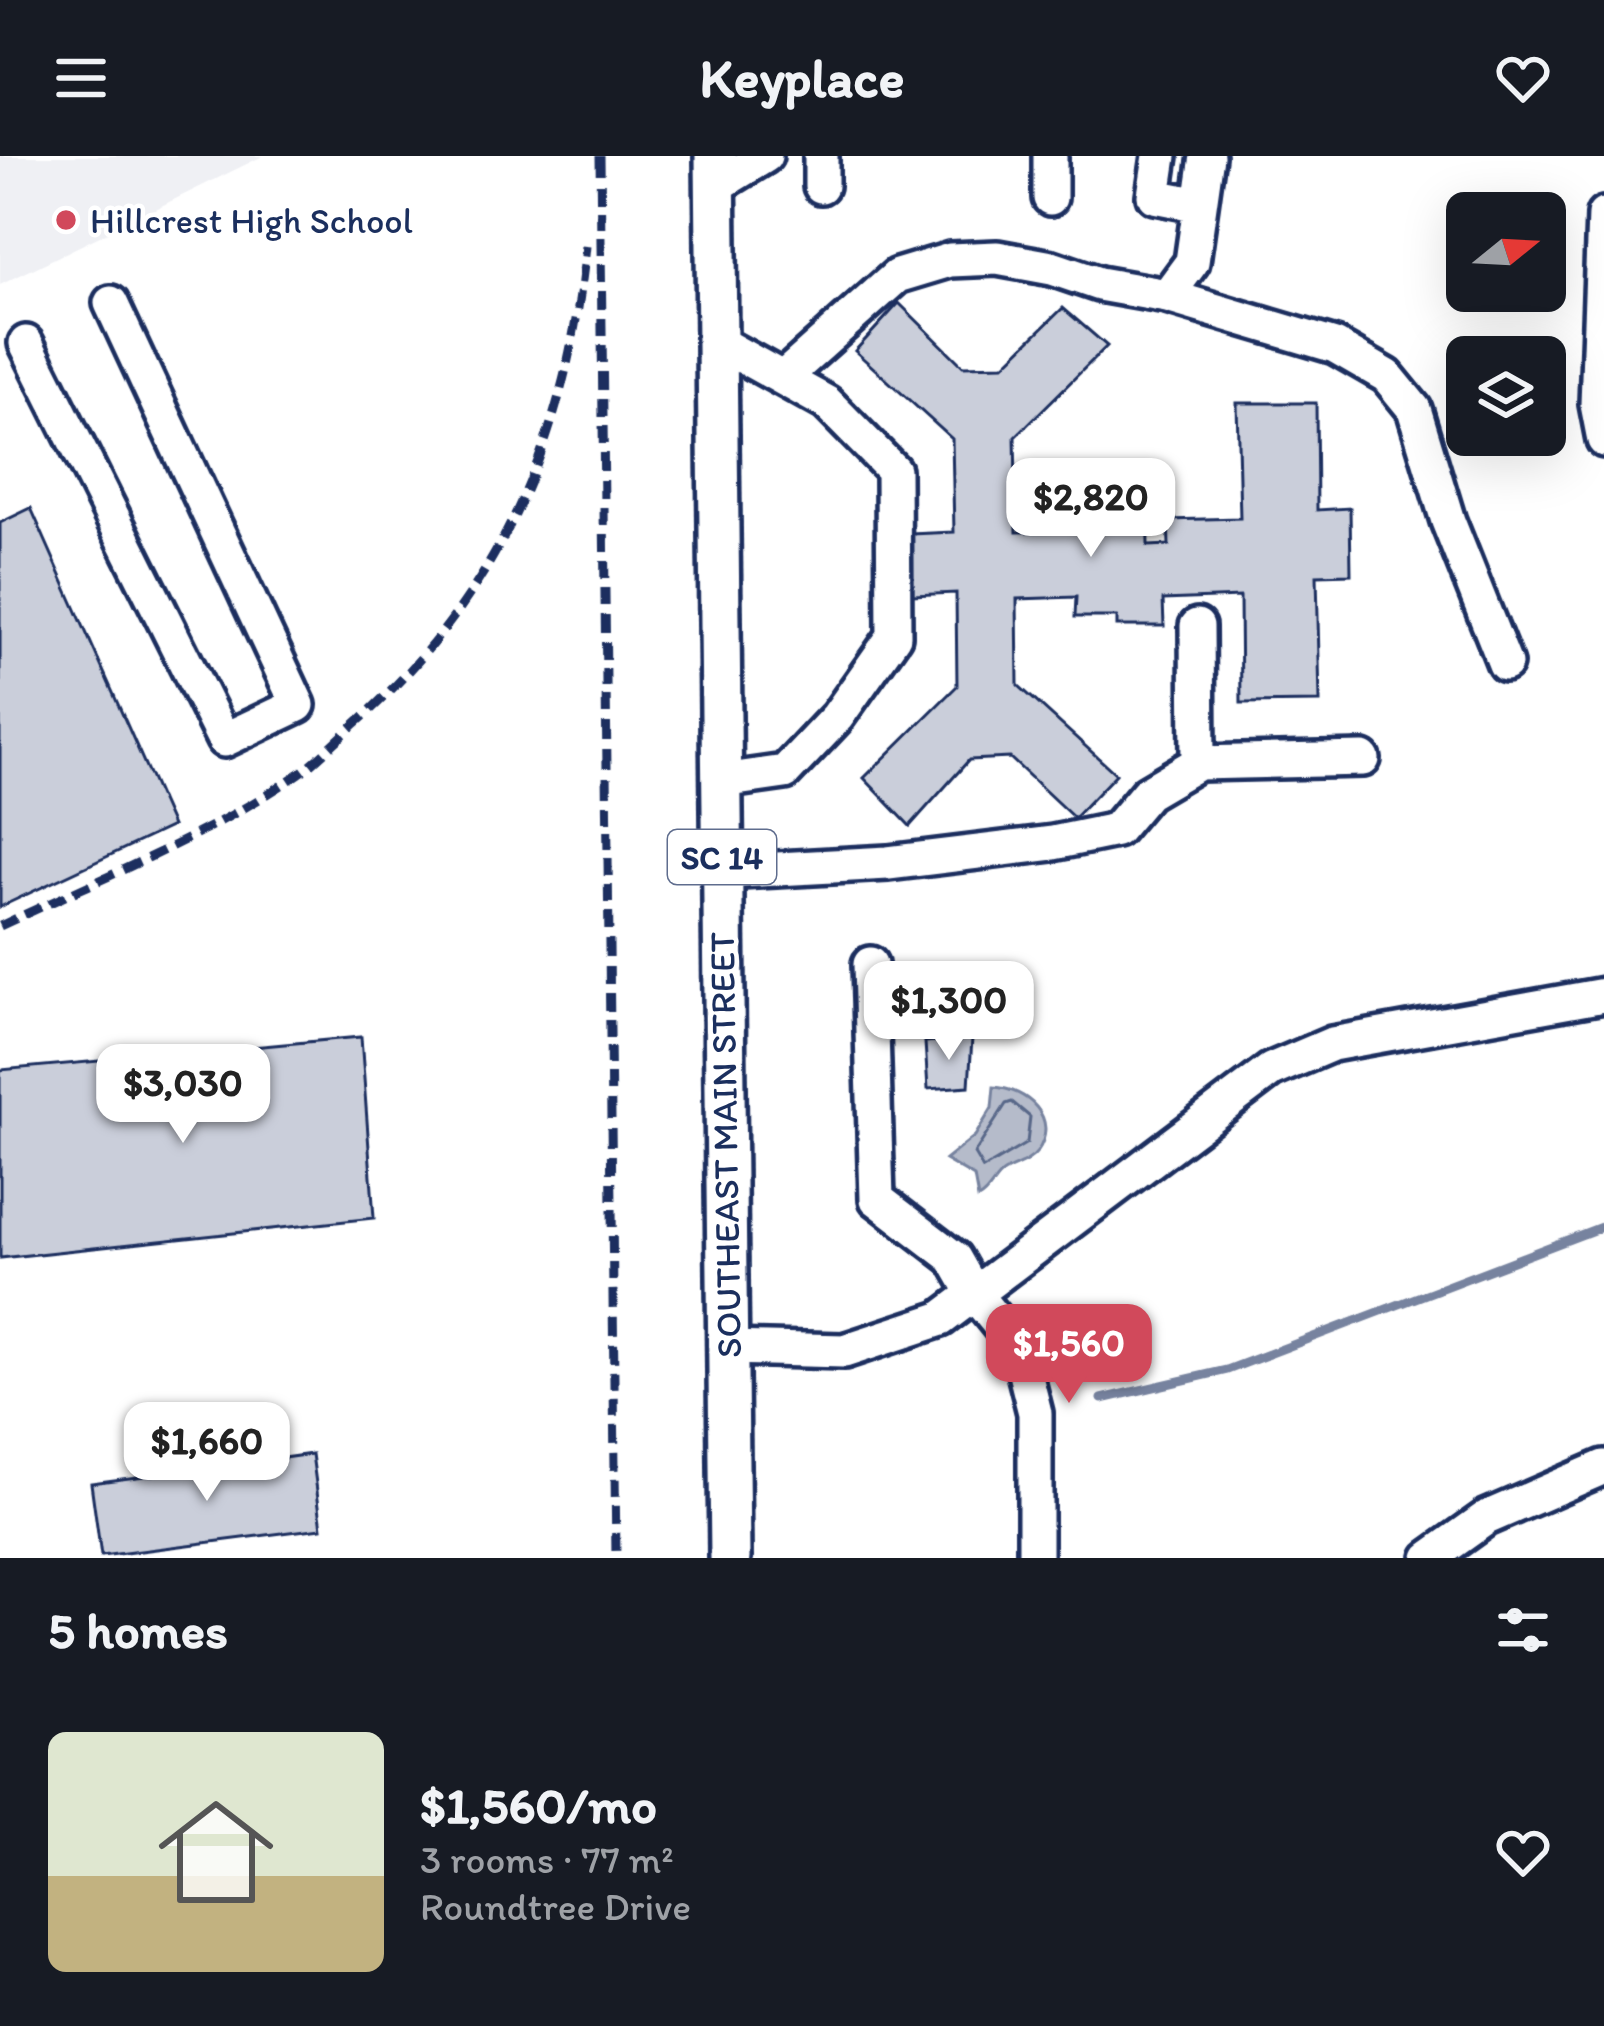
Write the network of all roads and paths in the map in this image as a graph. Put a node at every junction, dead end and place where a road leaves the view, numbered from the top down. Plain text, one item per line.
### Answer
1 (765, 156) edge
2 (1050, 156) edge
3 (1160, 156) edge
4 (1207, 156) edge
5 (716, 171) edge
6 (1050, 198) dead end
7 (1200, 206) junction
8 (1604, 215) edge
9 (1166, 296) junction
10 (111, 303) dead end
11 (717, 342) junction
12 (26, 343) dead end
13 (783, 378) junction
14 (1604, 440) edge
15 (1197, 626) dead end
16 (1505, 664) dead end
17 (1363, 759) dead end
18 (1198, 763) junction
19 (722, 781) junction
20 (722, 872) junction
21 (870, 964) dead end
22 (1604, 995) edge
23 (975, 1295) junction
24 (727, 1348) junction
25 (1604, 1467) edge
26 (730, 1558) edge
27 (1034, 1558) edge
28 (1430, 1558) edge

1 - 5 street
2 - 6 street
3 - 7 street
4 - 7 street
5 - 11 main road, SOUTHEAST MAIN STREET / SC 14
7 - 9 street
8 - 14 street
9 - 13 street
9 - 16 street
10 - 12 street
11 - 13 street
11 - 19 main road, SOUTHEAST MAIN STREET / SC 14
13 - 19 street
15 - 18 street
17 - 18 street
18 - 20 street
19 - 20 main road, SOUTHEAST MAIN STREET / SC 14
20 - 24 main road, SOUTHEAST MAIN STREET / SC 14
21 - 23 street
22 - 23 street
23 - 24 street
23 - 27 street
24 - 26 main road, SOUTHEAST MAIN STREET / SC 14
25 - 28 street

